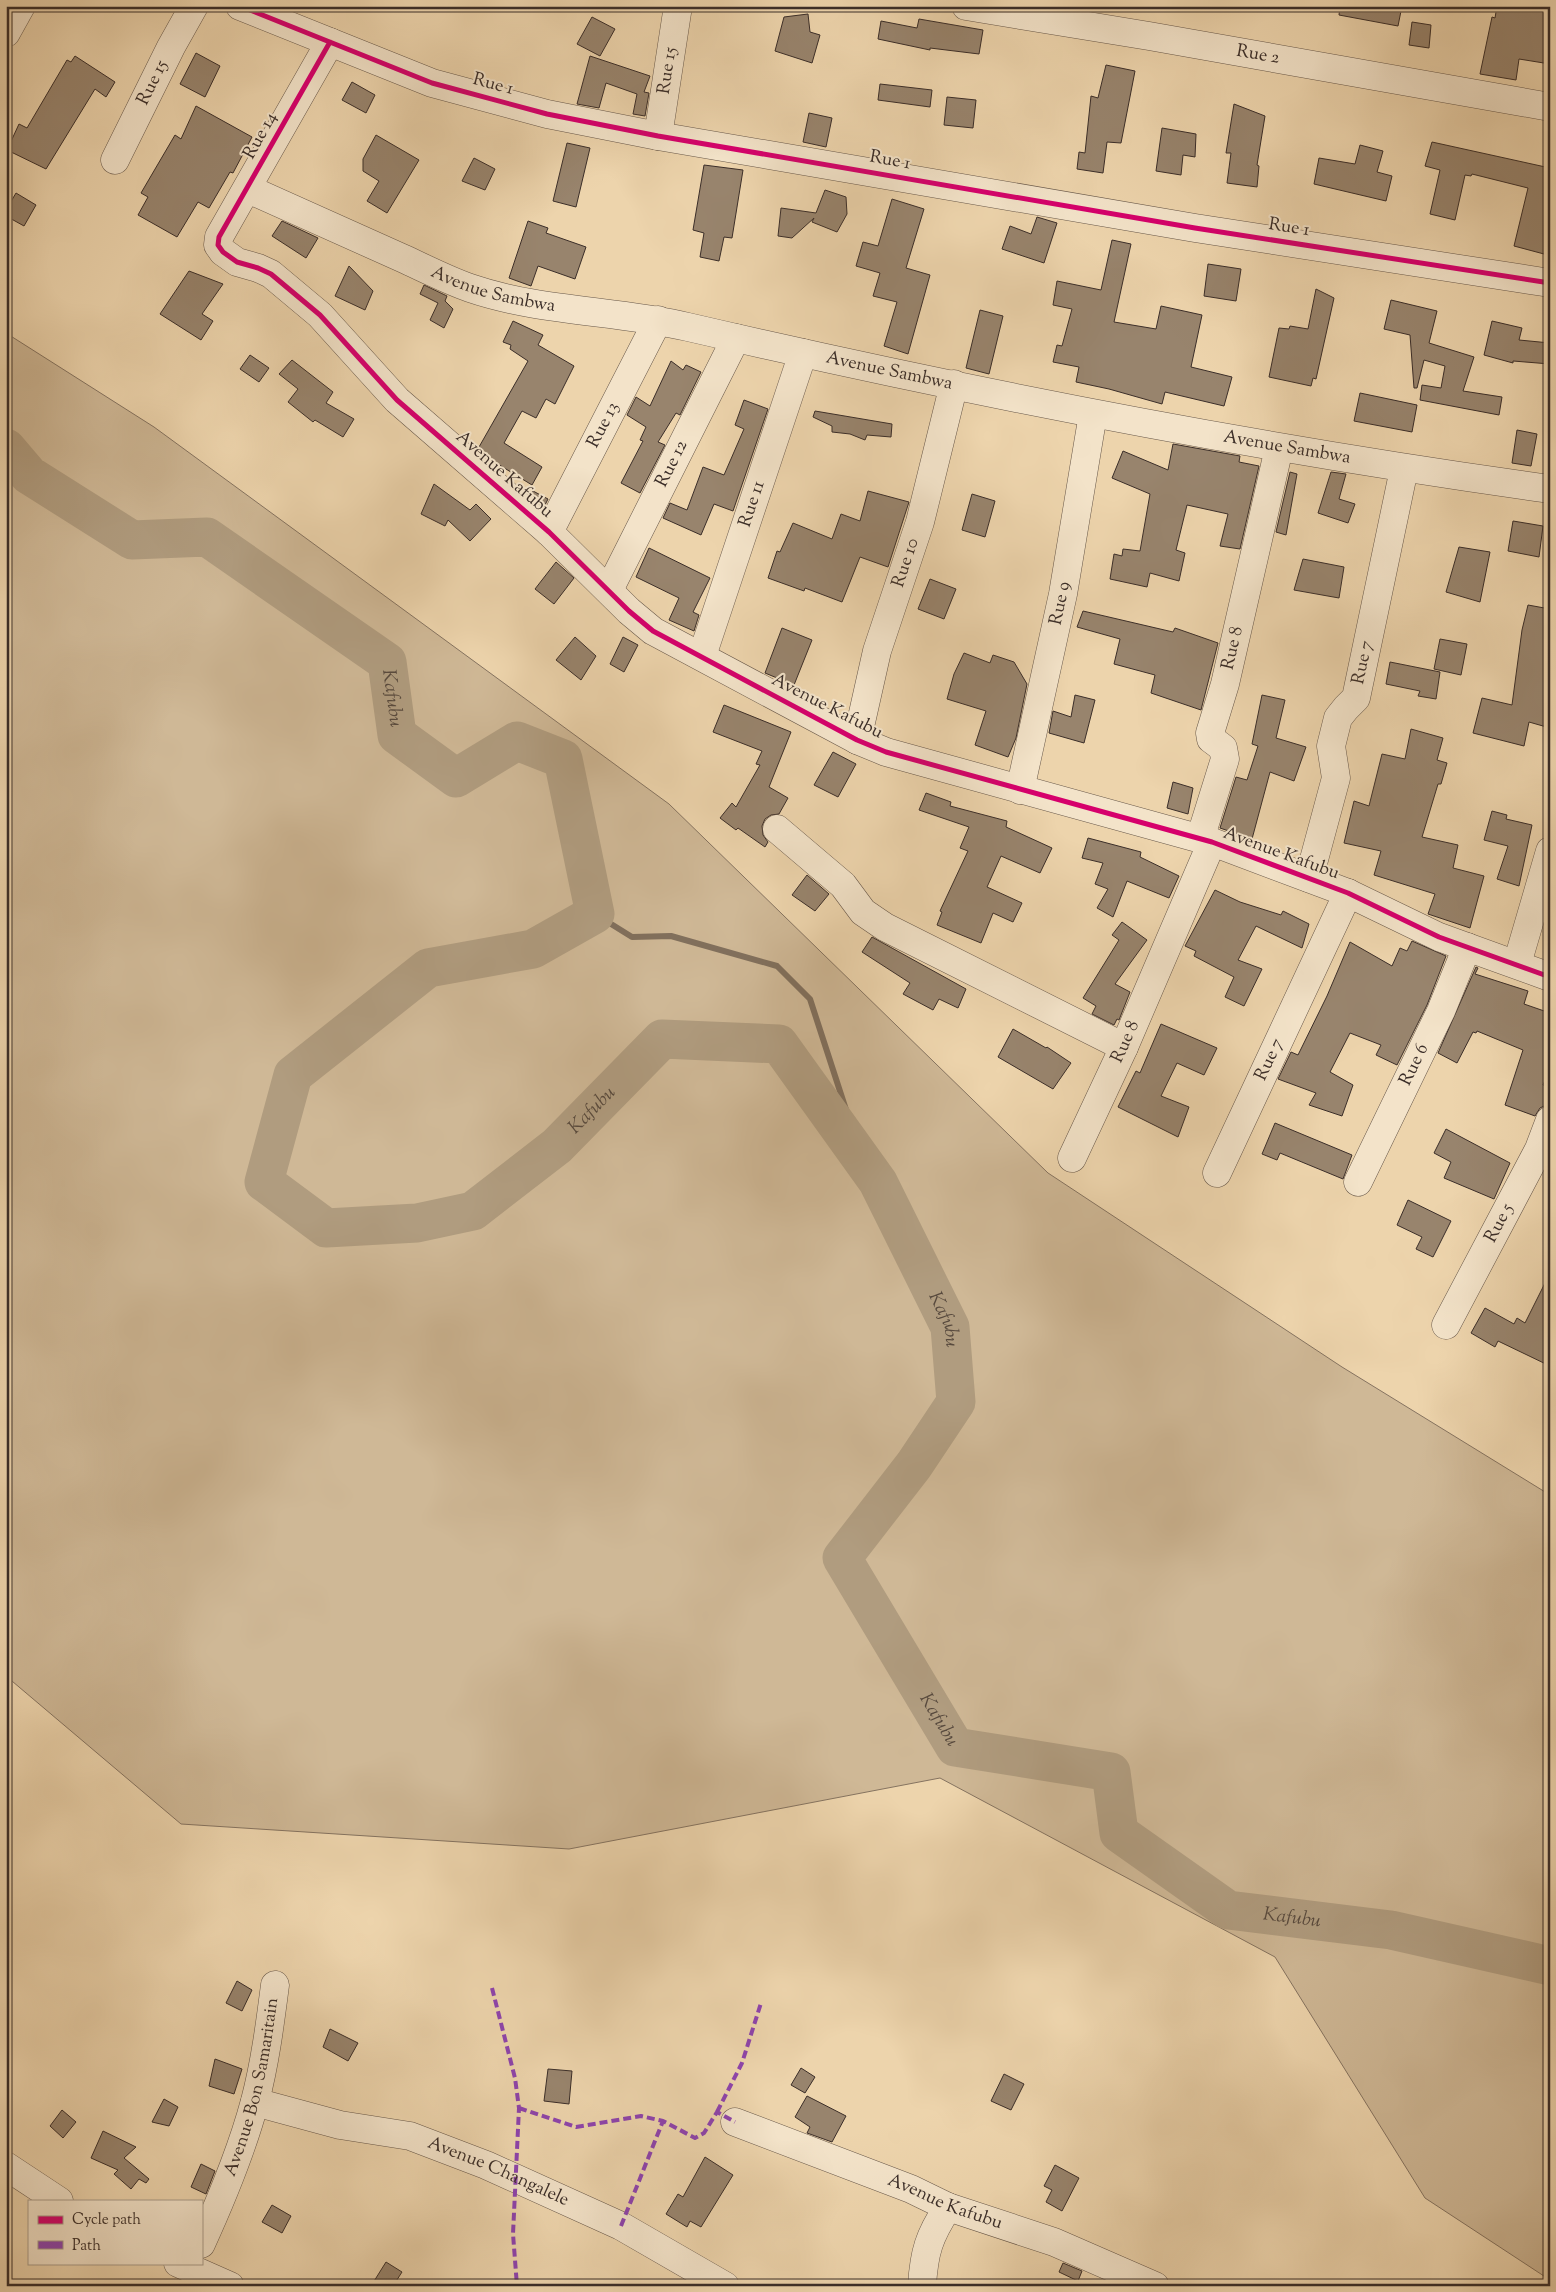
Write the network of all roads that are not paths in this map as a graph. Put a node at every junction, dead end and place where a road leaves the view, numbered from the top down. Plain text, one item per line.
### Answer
1 (21, 6) edge
2 (194, 6) edge
3 (240, 6) edge
4 (678, 6) edge
5 (966, 6) edge
6 (6, 33) edge
7 (330, 42) junction
8 (1550, 107) edge
9 (658, 136) junction
10 (115, 160) dead end
11 (248, 189) junction
12 (218, 245) joint
13 (1550, 283) edge
14 (658, 320) junction
15 (736, 338) junction
16 (803, 353) junction
17 (954, 384) junction
18 (1093, 414) junction
19 (1279, 448) junction
20 (1404, 469) junction
21 (1550, 489) edge
22 (549, 532) junction
23 (609, 590) junction
24 (702, 656) junction
25 (857, 740) junction
26 (1020, 790) junction
27 (777, 829) dead end
28 (1206, 841) junction
29 (1550, 851) edge
30 (1309, 878) junction
31 (1348, 893) junction
32 (1468, 947) junction
33 (1517, 964) junction
34 (1550, 977) edge
35 (1124, 1047) junction
36 (1550, 1120) edge
37 (1072, 1158) dead end
38 (1218, 1173) dead end
39 (1358, 1182) dead end
40 (1446, 1325) dead end
41 (275, 1984) dead end
42 (255, 2102) junction
43 (735, 2122) dead end
44 (6, 2166) edge
45 (57, 2200) edge
46 (948, 2207) junction
47 (202, 2242) edge
48 (187, 2265) edge
49 (230, 2286) edge
50 (725, 2286) edge
51 (922, 2286) edge
52 (1155, 2286) edge

1 - 6 street
2 - 10 street, Rue 15
3 - 7 street, Rue 1
4 - 9 street, Rue 15
5 - 8 street, Rue 2
7 - 9 street, Rue 1
7 - 11 street, Rue 14
9 - 13 street, Rue 1
11 - 12 street, Rue 14
11 - 14 street, Avenue Sambwa
12 - 22 street, Avenue Kafubu
14 - 15 street, Avenue Sambwa
14 - 22 street, Rue 13
15 - 16 street, Avenue Sambwa
15 - 23 street, Rue 12
16 - 17 street, Avenue Sambwa
16 - 24 street, Rue 11
17 - 18 street, Avenue Sambwa
17 - 25 street, Rue 10
18 - 19 street, Avenue Sambwa
18 - 26 street, Rue 9
19 - 20 street, Avenue Sambwa
19 - 28 street, Rue 8
20 - 21 street, Avenue Sambwa
20 - 30 street, Rue 7
22 - 23 street, Avenue Kafubu
23 - 24 street, Avenue Kafubu
24 - 25 street, Avenue Kafubu
25 - 26 street, Avenue Kafubu
26 - 28 street, Avenue Kafubu
27 - 35 street
28 - 30 street, Avenue Kafubu
28 - 35 street, Rue 8
29 - 33 street
30 - 31 street, Avenue Kafubu
31 - 32 street, Avenue Kafubu
31 - 38 street, Rue 7
32 - 33 street, Avenue Kafubu
32 - 39 street, Rue 6
33 - 34 street, Avenue Kafubu
35 - 37 street, Rue 8
36 - 40 street, Rue 5
41 - 42 street, Avenue Bon Samaritain
42 - 47 street, Avenue Bon Samaritain
42 - 50 street, Avenue Changalele
43 - 46 street, Avenue Kafubu
44 - 45 street
46 - 51 street
46 - 52 street, Avenue Kafubu
48 - 49 street

